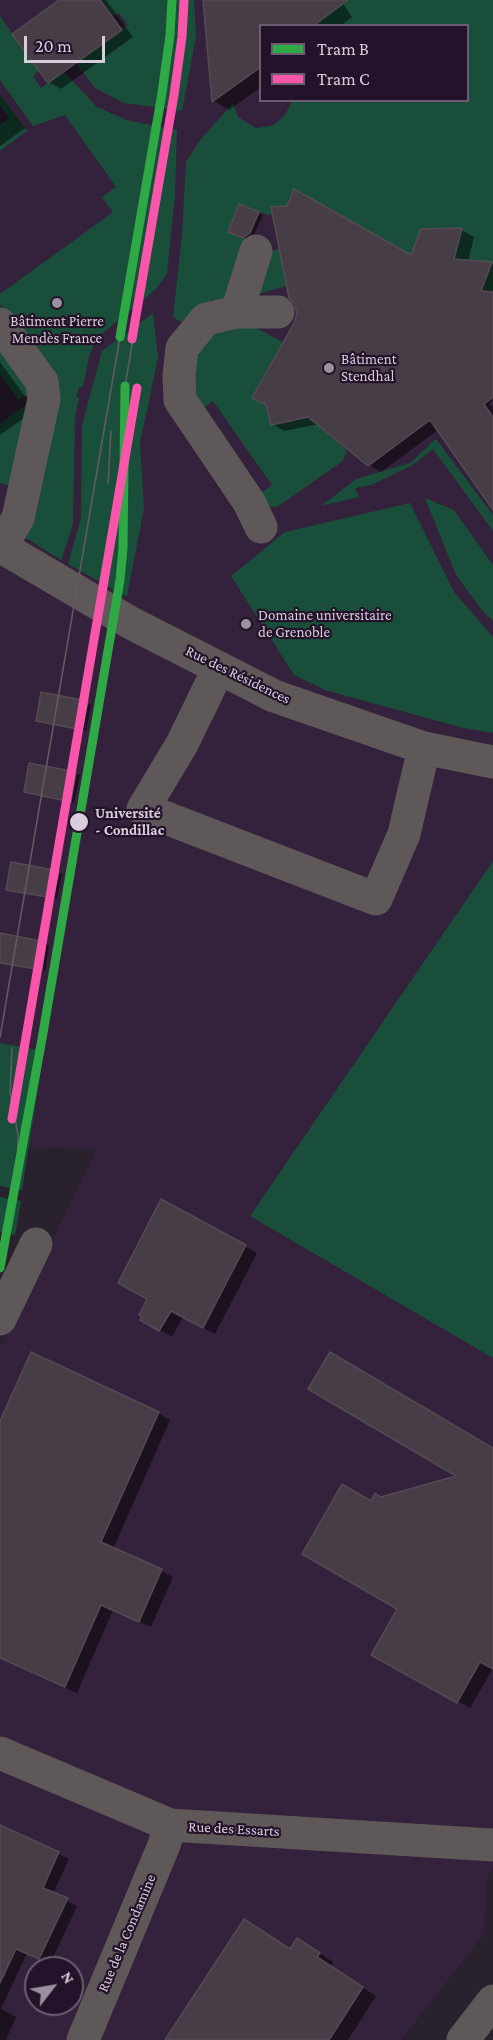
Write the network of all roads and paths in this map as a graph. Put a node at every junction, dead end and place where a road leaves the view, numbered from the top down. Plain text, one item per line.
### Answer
1 (256, 251) dead end
2 (237, 312) junction
3 (278, 312) dead end
4 (0, 324) edge
5 (261, 527) dead end
6 (1, 547) edge
7 (219, 668) junction
8 (424, 748) junction
9 (493, 762) edge
10 (36, 1244) dead end
11 (0, 1319) edge
12 (0, 1753) edge
13 (170, 1825) junction
14 (490, 1848) edge
15 (493, 2001) edge
16 (83, 2040) edge
17 (463, 2040) edge

1 - 2 street
2 - 3 street
2 - 5 street
4 - 6 street
6 - 7 street, Rue des Résidences
7 - 8 street, Rue des Résidences
7 - 8 street
8 - 9 street, Rue des Résidences
10 - 11 street
12 - 13 street, Rue des Essarts
13 - 14 street, Rue des Essarts
13 - 16 street, Rue de la Condamine
15 - 17 street

